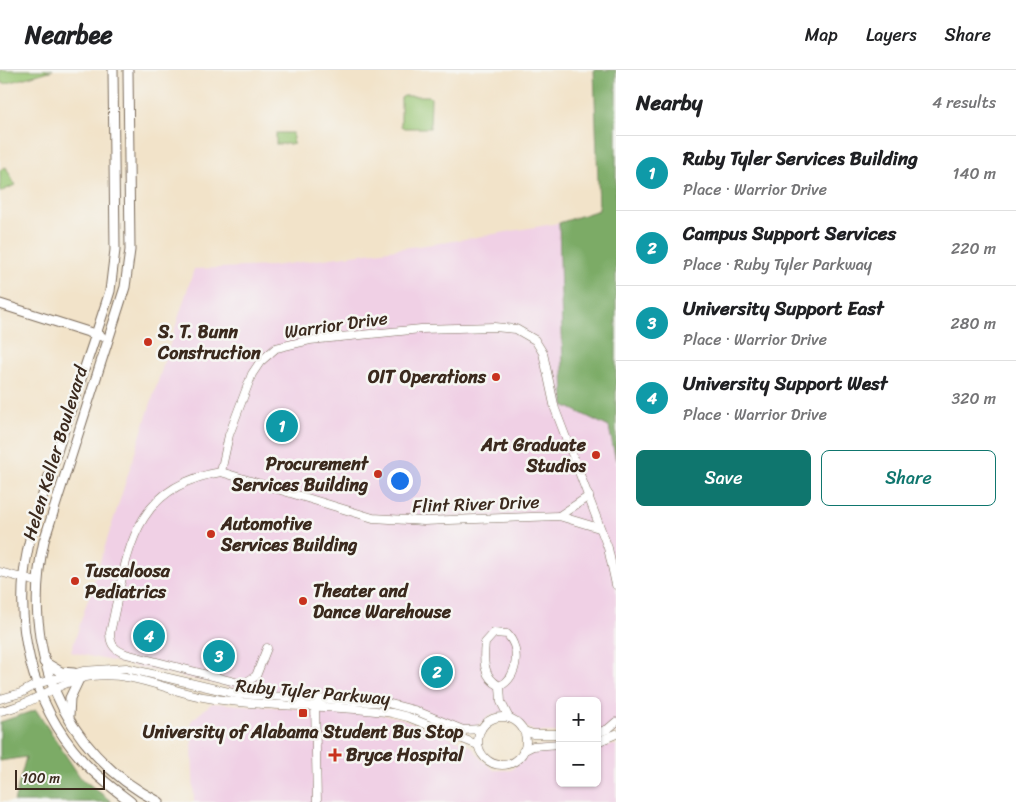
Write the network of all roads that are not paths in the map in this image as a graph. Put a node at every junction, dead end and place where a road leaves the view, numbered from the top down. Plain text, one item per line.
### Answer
1 (113, 70) edge
2 (128, 70) edge
3 (0, 304) edge
4 (96, 334) junction
5 (108, 339) junction
6 (220, 472) junction
7 (588, 496) junction
8 (559, 516) junction
9 (599, 528) junction
10 (0, 572) edge
11 (23, 578) junction
12 (37, 582) junction
13 (616, 585) edge
14 (267, 648) dead end
15 (44, 662) junction
16 (77, 676) junction
17 (37, 684) junction
18 (51, 684) junction
19 (500, 686) junction
20 (41, 695) junction
21 (315, 698) junction
22 (0, 699) edge
23 (501, 702) junction
24 (315, 707) junction
25 (2, 710) edge
26 (508, 718) junction
27 (69, 719) junction
28 (494, 719) junction
29 (616, 722) edge
30 (481, 729) junction
31 (524, 731) junction
32 (601, 732) edge
33 (556, 734) edge
34 (616, 734) edge
35 (601, 740) edge
36 (556, 744) edge
37 (478, 745) junction
38 (524, 752) junction
39 (131, 802) edge
40 (159, 802) edge
41 (317, 802) edge

1 - 4 street, Helen Keller Boulevard
2 - 5 street, Helen Keller Boulevard
3 - 4 street
4 - 5 street
4 - 11 street, Helen Keller Boulevard
5 - 12 street, Helen Keller Boulevard
6 - 7 street, Warrior Drive
6 - 8 street, Flint River Drive
6 - 14 street
7 - 8 street, Flint River Drive
7 - 9 street, Warrior Drive
8 - 9 street, Flint River Drive
9 - 13 street, Warrior Drive
10 - 11 street
11 - 12 street
11 - 17 street, Helen Keller Boulevard
12 - 15 street, Helen Keller Boulevard
15 - 16 street
15 - 18 street, Helen Keller Boulevard
16 - 18 street, Ruby Tyler Parkway
16 - 21 street, Ruby Tyler Parkway
16 - 24 street, Ruby Tyler Parkway
16 - 27 street
17 - 18 street, Ruby Tyler Parkway
17 - 20 street, Helen Keller Boulevard
17 - 22 street, Ruby Tyler Parkway
18 - 20 street, Ruby Tyler Parkway
18 - 27 street, Helen Keller Boulevard
19 - 19 street
19 - 23 street
20 - 25 street, Ruby Tyler Parkway
20 - 39 street, Helen Keller Boulevard
21 - 24 street
21 - 30 street, Ruby Tyler Parkway
22 - 25 street
23 - 26 street
23 - 28 street
24 - 37 street, Ruby Tyler Parkway
24 - 41 street
26 - 28 street
26 - 31 street
27 - 40 street, Helen Keller Boulevard
28 - 30 street
29 - 32 street
30 - 37 street
31 - 33 street
31 - 38 street
34 - 35 street
36 - 38 street
37 - 38 street

